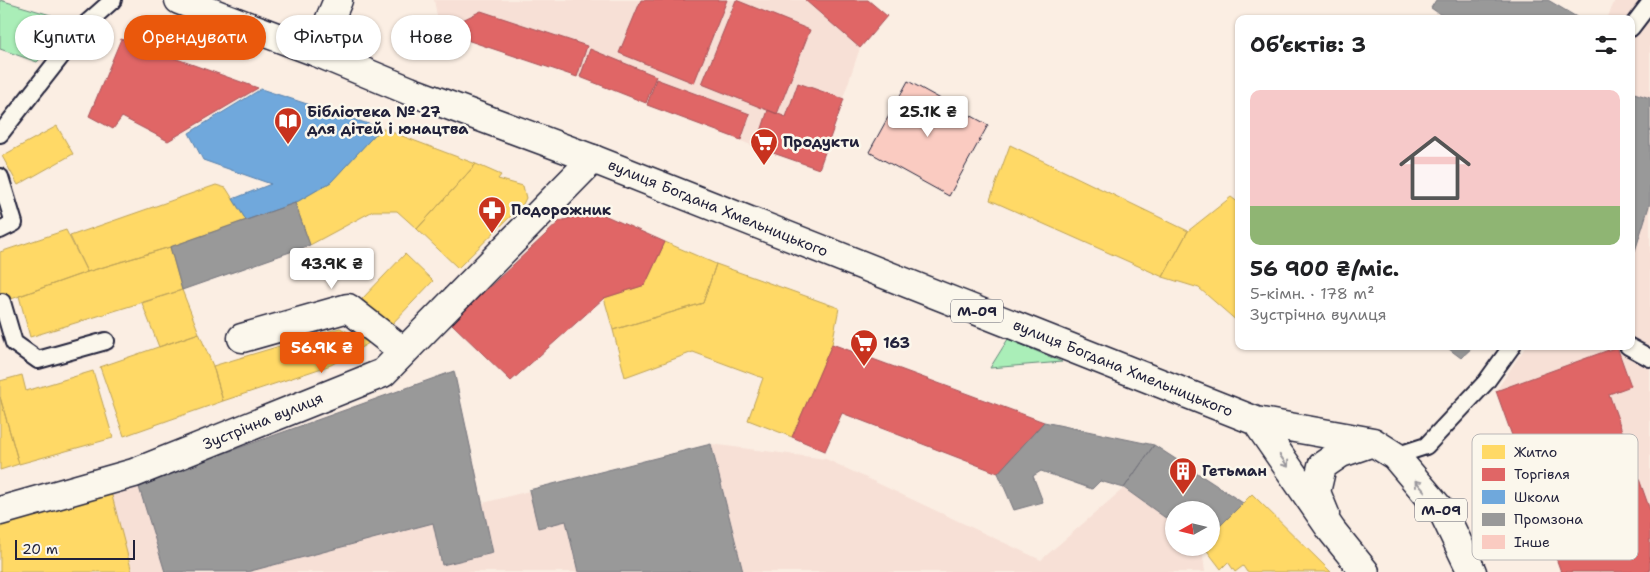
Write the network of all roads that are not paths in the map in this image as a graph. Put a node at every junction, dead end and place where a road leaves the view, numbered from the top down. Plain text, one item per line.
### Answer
1 (113, 0) edge
2 (179, 0) edge
3 (338, 0) edge
4 (1650, 3) edge
5 (332, 15) edge
6 (1635, 23) edge
7 (276, 37) edge
8 (335, 60) edge
9 (56, 62) junction
10 (0, 134) edge
11 (0, 139) edge
12 (593, 159) junction
13 (0, 177) edge
14 (0, 230) edge
15 (2, 302) dead end
16 (242, 338) dead end
17 (106, 341) dead end
18 (1509, 350) edge
19 (1635, 350) edge
20 (403, 351) junction
21 (1650, 358) edge
22 (1256, 421) junction
23 (1373, 442) junction
24 (1395, 456) junction
25 (0, 511) edge
26 (1332, 531) junction
27 (1365, 572) edge
28 (1472, 572) edge

1 - 9 lane
2 - 7 main road, вулиця Богдана Хмельницького / М-09
3 - 5 main road
4 - 6 lane
8 - 12 main road, вулиця Богдана Хмельницького / М-09
9 - 10 lane
9 - 11 lane
12 - 20 main road, Зустрічна вулиця
12 - 22 main road, вулиця Богдана Хмельницького / М-09
13 - 14 lane
15 - 17 lane
16 - 20 main road
18 - 24 lane
19 - 21 lane
20 - 25 main road, Зустрічна вулиця
22 - 23 main road, вулиця Богдана Хмельницького / М-09
22 -> 26 main road
23 - 24 main road, вулиця Богдана Хмельницького / М-09
23 - 26 main road
28 -> 24 main road, вулиця Богдана Хмельницького / М-09
26 - 27 main road

